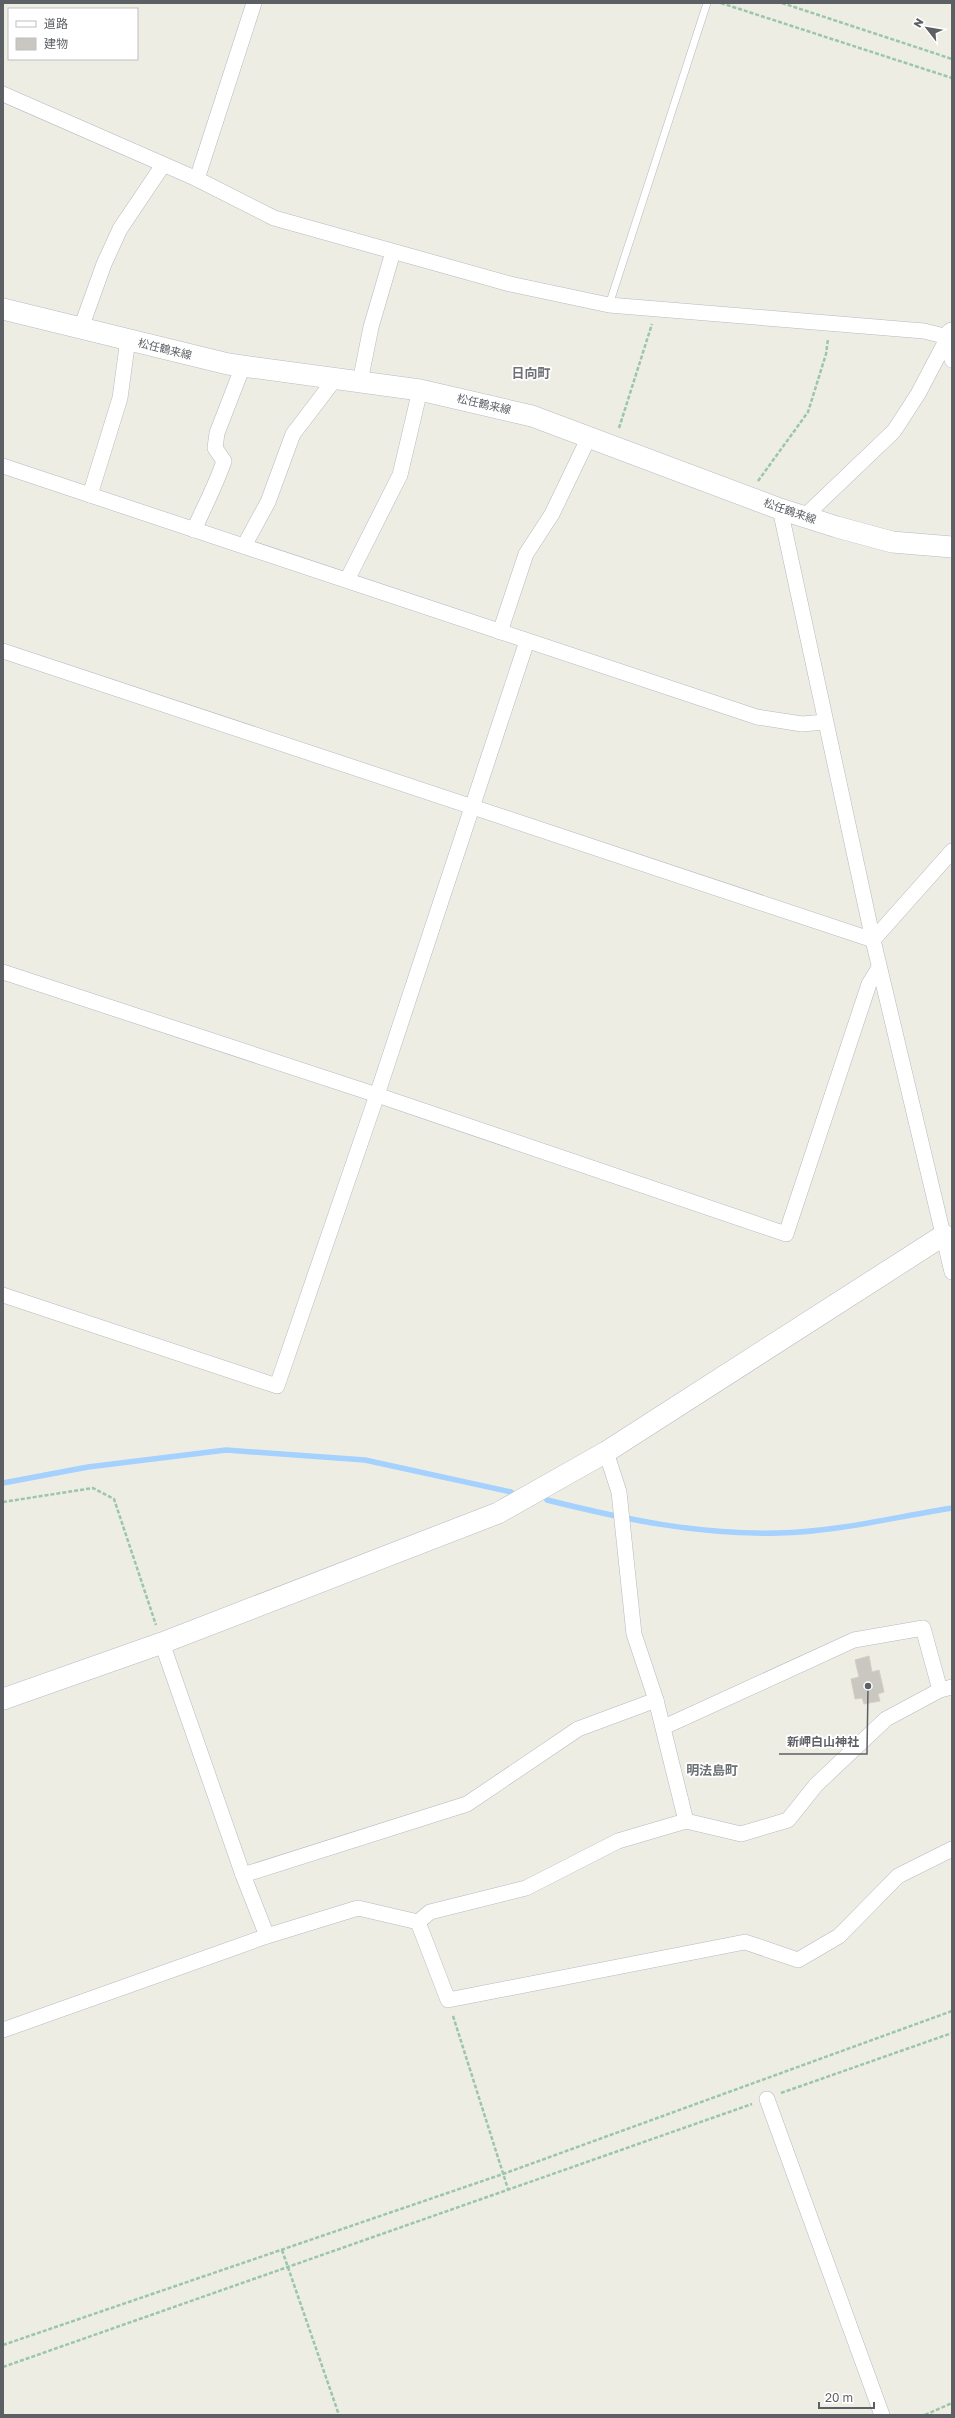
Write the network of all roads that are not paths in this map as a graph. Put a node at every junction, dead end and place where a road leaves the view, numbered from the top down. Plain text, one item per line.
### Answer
1 (254, 3) edge
2 (707, 3) edge
3 (3, 94) edge
4 (163, 165) junction
5 (197, 179) junction
6 (394, 252) junction
7 (609, 305) junction
8 (3, 309) edge
9 (81, 328) junction
10 (950, 335) edge
11 (128, 339) junction
12 (952, 360) edge
13 (243, 366) junction
14 (335, 379) junction
15 (360, 382) junction
16 (420, 390) junction
17 (589, 437) junction
18 (3, 466) edge
19 (90, 495) junction
20 (780, 509) junction
21 (804, 517) junction
22 (194, 530) junction
23 (244, 546) junction
24 (952, 548) edge
25 (347, 580) junction
26 (500, 632) junction
27 (527, 641) junction
28 (3, 651) edge
29 (825, 722) junction
30 (472, 808) junction
31 (952, 851) edge
32 (872, 940) junction
33 (879, 968) junction
34 (3, 972) edge
35 (377, 1095) junction
36 (948, 1232) edge
37 (952, 1272) edge
38 (3, 1295) edge
39 (606, 1452) junction
40 (162, 1643) junction
41 (946, 1689) edge
42 (3, 1699) edge
43 (656, 1700) junction
44 (664, 1728) junction
45 (686, 1821) junction
46 (952, 1849) edge
47 (243, 1875) junction
48 (418, 1922) junction
49 (267, 1936) junction
50 (3, 2030) edge
51 (767, 2099) road end
52 (882, 2415) edge

1 - 5 street
2 - 7 lane
3 - 4 street
4 - 5 street
4 - 9 street
5 - 6 street
6 - 7 street
6 - 15 street
7 - 10 street
8 - 9 street, 松任鶴来線
9 - 11 street, 松任鶴来線
10 - 12 street
10 - 21 street
11 - 13 street, 松任鶴来線
11 - 19 street
13 - 14 street, 松任鶴来線
13 - 22 street
14 - 15 street, 松任鶴来線
14 - 23 street
15 - 16 street, 松任鶴来線
16 - 17 street, 松任鶴来線
16 - 25 street
17 - 20 street, 松任鶴来線
17 - 26 street
18 - 19 street
19 - 22 street
20 - 21 street, 松任鶴来線
20 - 29 street
21 - 24 street, 松任鶴来線
22 - 23 street
23 - 25 street
25 - 26 street
26 - 27 street
27 - 29 street
27 - 30 street
28 - 30 street
29 - 32 street
30 - 32 street
30 - 35 street
31 - 32 street
32 - 33 street
33 - 35 street
33 - 36 street
34 - 35 street
35 - 38 street
36 - 37 street
36 - 39 street
39 - 40 street
39 - 43 street
40 - 42 street
40 - 47 street
41 - 44 street
41 - 45 street
43 - 44 street
43 - 47 street
44 - 45 street
45 - 48 street
46 - 48 street
47 - 49 street
48 - 49 street
49 - 50 street
51 - 52 street

